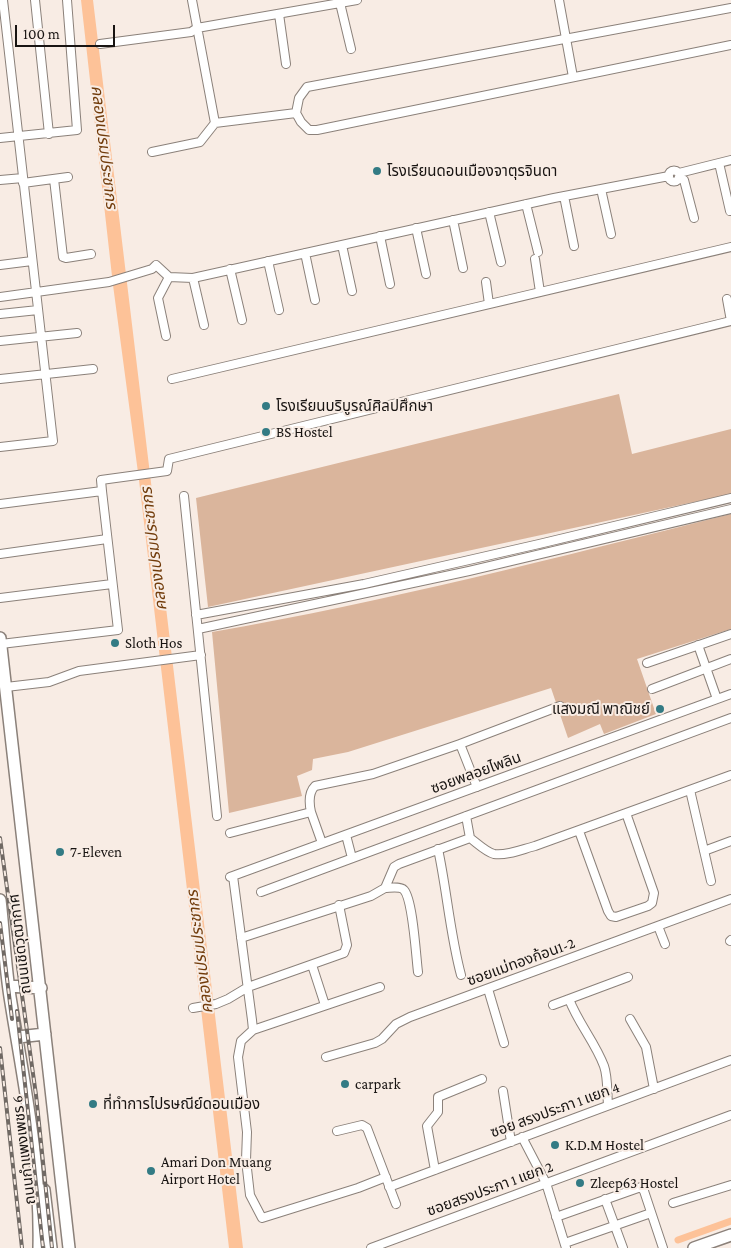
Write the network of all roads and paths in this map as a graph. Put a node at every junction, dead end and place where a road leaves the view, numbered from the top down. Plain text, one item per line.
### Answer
1 (3, 0) edge
2 (35, 0) edge
3 (66, 0) edge
4 (192, 0) edge
5 (357, 0) edge
6 (559, 0) edge
7 (340, 3) junction
8 (731, 8) edge
9 (279, 14) junction
10 (198, 28) junction
11 (566, 39) junction
12 (100, 44) dead end
13 (731, 45) edge
14 (351, 49) dead end
15 (286, 64) dead end
16 (573, 77) junction
17 (296, 113) junction
18 (214, 123) junction
19 (49, 134) junction
20 (18, 137) junction
21 (0, 138) edge
22 (152, 152) dead end
23 (731, 160) edge
24 (719, 163) junction
25 (679, 175) junction
26 (68, 177) dead end
27 (54, 179) junction
28 (0, 180) edge
29 (23, 180) junction
30 (600, 189) junction
31 (564, 196) junction
32 (526, 204) junction
33 (730, 211) dead end
34 (489, 212) junction
35 (694, 218) dead end
36 (453, 220) junction
37 (416, 228) junction
38 (611, 234) dead end
39 (380, 236) junction
40 (342, 244) junction
41 (574, 246) dead end
42 (731, 247) edge
43 (305, 253) junction
44 (91, 254) dead end
45 (32, 261) junction
46 (268, 261) junction
47 (501, 262) dead end
48 (0, 265) edge
49 (463, 268) dead end
50 (230, 269) junction
51 (426, 274) dead end
52 (169, 277) junction
53 (193, 278) junction
54 (486, 282) dead end
55 (390, 284) dead end
56 (352, 291) dead end
57 (540, 292) junction
58 (36, 293) junction
59 (0, 297) edge
60 (727, 299) dead end
61 (315, 300) dead end
62 (488, 304) junction
63 (38, 310) junction
64 (279, 310) dead end
65 (0, 314) edge
66 (242, 320) dead end
67 (731, 321) edge
68 (204, 325) dead end
69 (77, 333) dead end
70 (166, 336) dead end
71 (41, 337) junction
72 (0, 342) edge
73 (93, 369) dead end
74 (45, 373) junction
75 (0, 379) edge
76 (172, 379) dead end
77 (0, 447) edge
78 (102, 491) junction
79 (184, 496) dead end
80 (731, 498) edge
81 (0, 504) edge
82 (731, 509) edge
83 (654, 516) junction
84 (656, 527) junction
85 (107, 539) junction
86 (510, 551) junction
87 (0, 554) edge
88 (512, 561) junction
89 (112, 584) junction
90 (343, 588) junction
91 (0, 598) edge
92 (345, 598) junction
93 (196, 615) junction
94 (198, 629) junction
95 (731, 634) edge
96 (0, 641) edge
97 (698, 645) junction
98 (201, 655) junction
99 (731, 659) edge
100 (647, 663) dead end
101 (706, 668) junction
102 (6, 687) junction
103 (652, 689) dead end
104 (731, 694) edge
105 (717, 699) junction
106 (560, 706) dead end
107 (731, 718) edge
108 (460, 744) junction
109 (731, 775) edge
110 (477, 787) junction
111 (690, 790) junction
112 (311, 812) junction
113 (626, 814) junction
114 (217, 816) dead end
115 (466, 816) junction
116 (579, 831) junction
117 (230, 833) dead end
118 (346, 835) junction
119 (470, 838) junction
120 (731, 841) edge
121 (322, 843) junction
122 (438, 849) junction
123 (704, 851) junction
124 (352, 858) junction
125 (711, 882) dead end
126 (385, 888) junction
127 (261, 892) dead end
128 (731, 899) edge
129 (0, 900) edge
130 (339, 905) junction
131 (658, 926) junction
132 (241, 938) junction
133 (665, 944) dead end
134 (312, 965) junction
135 (418, 972) dead end
136 (461, 975) dead end
137 (628, 977) dead end
138 (9, 986) junction
139 (248, 987) junction
140 (40, 988) junction
141 (380, 988) dead end
142 (488, 989) junction
143 (569, 999) junction
144 (553, 1004) dead end
145 (325, 1005) junction
146 (196, 1008) dead end
147 (630, 1019) dead end
148 (253, 1030) junction
149 (45, 1034) junction
150 (18, 1037) junction
151 (504, 1043) dead end
152 (20, 1051) junction
153 (326, 1057) dead end
154 (731, 1060) edge
155 (482, 1079) dead end
156 (654, 1088) junction
157 (503, 1091) dead end
158 (608, 1105) junction
159 (731, 1115) edge
160 (337, 1131) dead end
161 (522, 1137) junction
162 (511, 1142) junction
163 (434, 1170) junction
164 (386, 1177) junction
165 (546, 1183) junction
166 (731, 1185) edge
167 (390, 1187) junction
168 (605, 1199) junction
169 (673, 1202) dead end
170 (396, 1204) dead end
171 (651, 1213) junction
172 (556, 1217) junction
173 (615, 1225) junction
174 (731, 1235) edge
175 (565, 1245) edge
176 (39, 1248) edge
177 (50, 1248) edge
178 (69, 1248) edge
179 (371, 1248) edge
180 (623, 1248) edge
181 (663, 1248) edge
182 (694, 1248) edge

1 - 20 street
2 - 19 street
3 - 19 street
4 - 10 street
5 - 7 street
6 - 11 street
7 - 9 street
7 - 14 street
8 - 11 street
9 - 10 street
9 - 15 street
10 - 12 street
10 - 18 street
11 - 16 street
11 - 17 street
13 - 16 street
16 - 17 street
17 - 18 street
18 - 22 street
19 - 20 street
20 - 21 street
20 - 29 street
23 - 24 street
24 - 25 street
24 - 33 street
25 - 30 street
25 - 35 street
26 - 27 street
27 - 29 street
27 - 44 street
28 - 29 street
29 - 45 street
30 - 31 street
30 - 38 street
31 - 32 street
31 - 41 street
32 - 34 street
32 - 57 street
34 - 36 street
34 - 47 street
36 - 37 street
36 - 49 street
37 - 39 street
37 - 51 street
39 - 40 street
39 - 55 street
40 - 43 street
40 - 56 street
42 - 57 street
43 - 46 street
43 - 61 street
45 - 48 street
45 - 58 street
46 - 50 street
46 - 64 street
50 - 53 street
50 - 66 street
52 - 53 street
52 - 58 street
52 - 70 street
53 - 68 street
54 - 62 street
57 - 62 street
58 - 59 street
58 - 63 street
60 - 67 street
62 - 76 street
63 - 65 street
63 - 71 street
67 - 78 street
69 - 71 street
71 - 72 street
71 - 74 street
73 - 74 street
74 - 75 street
74 - 77 street
78 - 81 street
78 - 85 street
79 - 93 street
80 - 83 street
82 - 84 street
83 - 84 street
83 - 86 street
84 - 88 street
85 - 87 street
85 - 89 street
86 - 88 street
86 - 90 street
88 - 92 street
89 - 91 street
89 - 96 street
90 - 92 street
90 - 93 street
92 - 94 street
93 - 94 street
94 - 98 street
95 - 97 street
96 - 102 main road, ถนนเชิดวุฒากาศ
97 - 100 street
97 - 101 street
98 - 102 street
98 - 114 street
99 - 101 street
101 - 103 street
101 - 105 street
102 - 140 main road, ถนนเชิดวุฒากาศ
104 - 105 street, ซอยพลอยไพลิน
105 - 110 street, ซอยพลอยไพลิน
106 - 108 street
107 - 115 street
108 - 110 street
108 - 112 street
109 - 111 street
110 - 118 street, ซอยพลอยไพลิน
111 - 113 street
111 - 123 street
112 - 117 street
112 - 121 street
113 - 116 street
113 - 116 street
115 - 119 street
115 - 124 street
116 - 119 street
118 - 121 street, ซอยพลอยไพลิน
118 - 124 street
119 - 122 street
120 - 123 street
121 - 132 street, ซอยพลอยไพลิน
122 - 126 street
122 - 136 street
123 - 125 street
124 - 127 street
126 - 130 street
126 - 135 street
128 - 131 street, ซอยแม่ทองก้อน1-2
129 - 138 main road, ถนนกำแพงเพชร 6
130 - 132 street
130 - 134 street
131 - 133 street
131 - 142 street, ซอยแม่ทองก้อน1-2
132 - 139 street
134 - 139 street
134 - 145 street
137 - 143 street
138 - 140 main road
138 - 150 main road, ถนนกำแพงเพชร 6
139 - 146 street
139 - 148 street
140 - 149 main road, ถนนเชิดวุฒากาศ
141 - 145 street
142 - 151 street
142 - 153 street, ซอยแม่ทองก้อน1-2
143 - 144 street
143 - 158 street
145 - 148 street
147 - 156 street
148 - 164 street
149 - 150 main road
149 - 178 main road, ถนนเชิดวุฒากาศ
150 - 152 main road, ถนนกำแพงเพชร 6
152 - 176 main road, ถนนกำแพงเพชร 6
152 - 177 main road, ถนนกำแพงเพชร 6
154 - 156 street, ซอย สรงประภา 1 แยก 4
155 - 163 street
156 - 158 street, ซอย สรงประภา 1 แยก 4
157 - 162 street
158 - 161 street, ซอย สรงประภา 1 แยก 4
159 - 165 street, ซอยสรงประภา 1 แยก 2
160 - 164 street
161 - 162 street, ซอย สรงประภา 1 แยก 4
161 - 165 street
162 - 163 street, ซอย สรงประภา 1 แยก 4
163 - 167 street, ซอย สรงประภา 1 แยก 4
164 - 167 street
165 - 172 street
165 - 179 street, ซอยสรงประภา 1 แยก 2
166 - 169 street
167 - 170 street
168 - 171 street
168 - 172 street
168 - 173 street
171 - 173 street
171 - 181 street
172 - 175 street
173 - 175 street
173 - 180 street
174 - 182 main road

